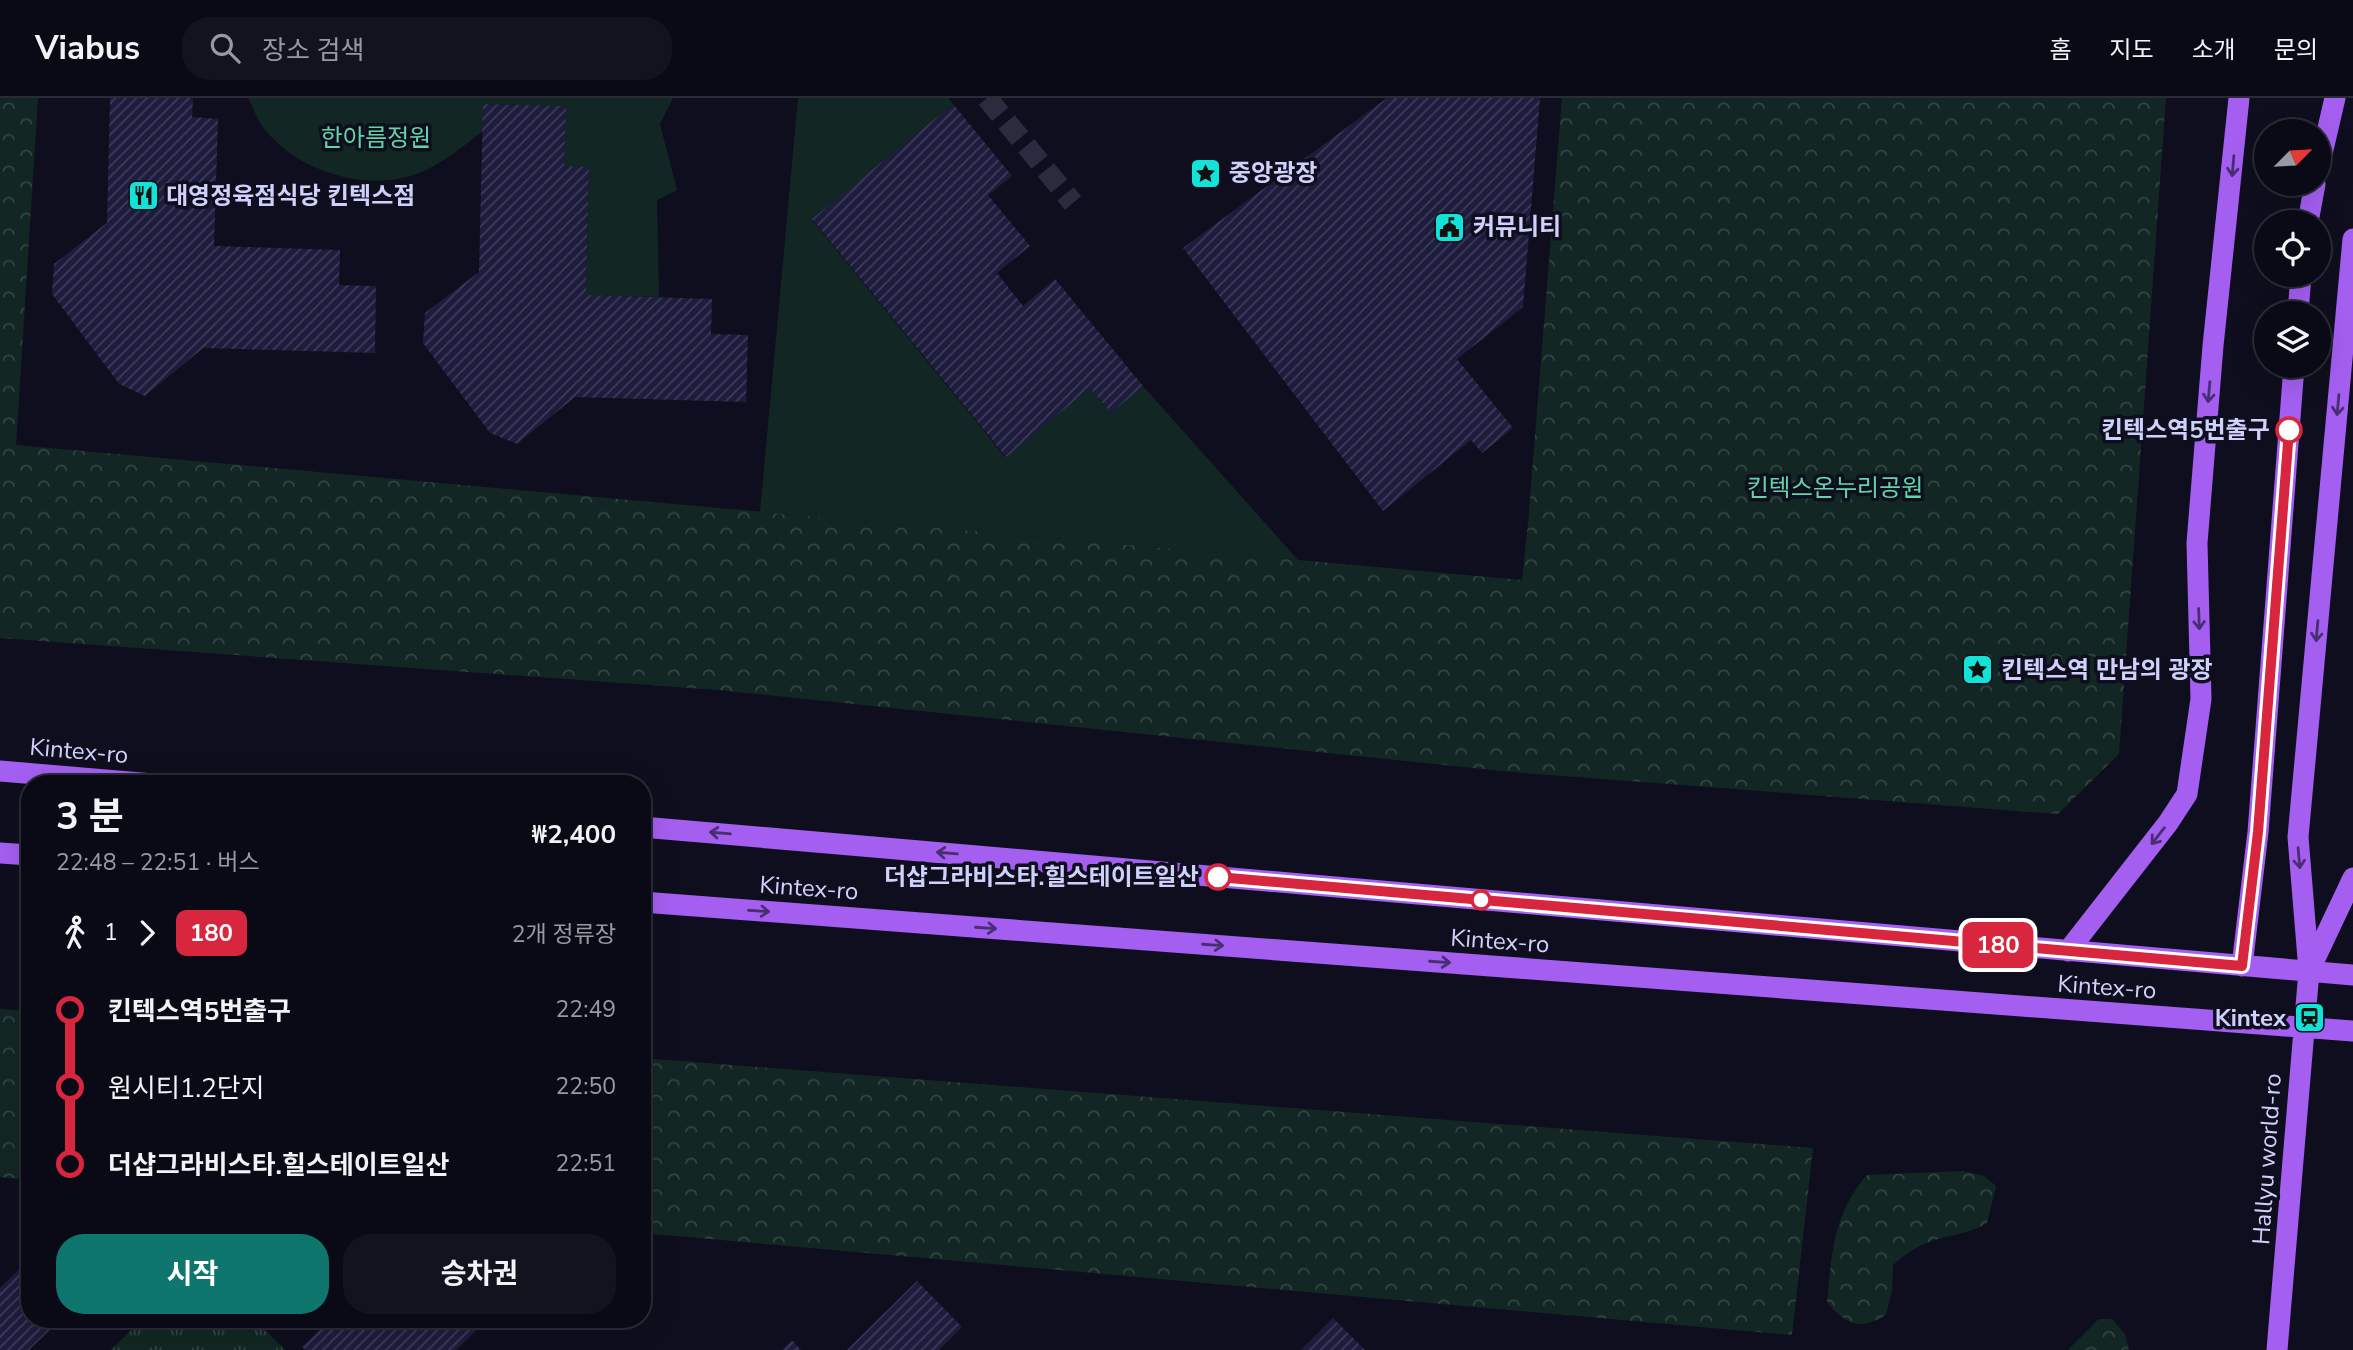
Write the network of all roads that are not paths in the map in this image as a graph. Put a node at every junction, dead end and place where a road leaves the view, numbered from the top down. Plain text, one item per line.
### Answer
1 (2239, 98) edge
2 (2335, 98) edge
3 (2330, 119) edge
4 (2353, 239) edge
5 (2293, 378) edge
6 (0, 771) edge
7 (47, 775) edge
8 (651, 828) edge
9 (0, 853) edge
10 (21, 854) edge
11 (2353, 878) edge
12 (651, 903) edge
13 (2068, 951) junction
14 (2242, 966) junction
15 (2309, 971) junction
16 (2353, 975) edge
17 (2303, 1028) junction
18 (2353, 1031) edge
19 (2277, 1350) edge

1 -> 13 main road
2 - 3 main road
4 -> 15 main road
5 - 14 main road
6 - 7 main road, Kintex-ro
13 -> 8 main road, Kintex-ro
9 - 10 main road
11 - 15 main road
12 -> 17 main road, Kintex-ro
13 - 14 main road, Kintex-ro
14 - 15 main road, Kintex-ro
15 - 16 main road, Kintex-ro
15 - 17 main road, Hallyu world-ro
17 - 18 main road, Kintex-ro
17 - 19 main road, Hallyu world-ro

